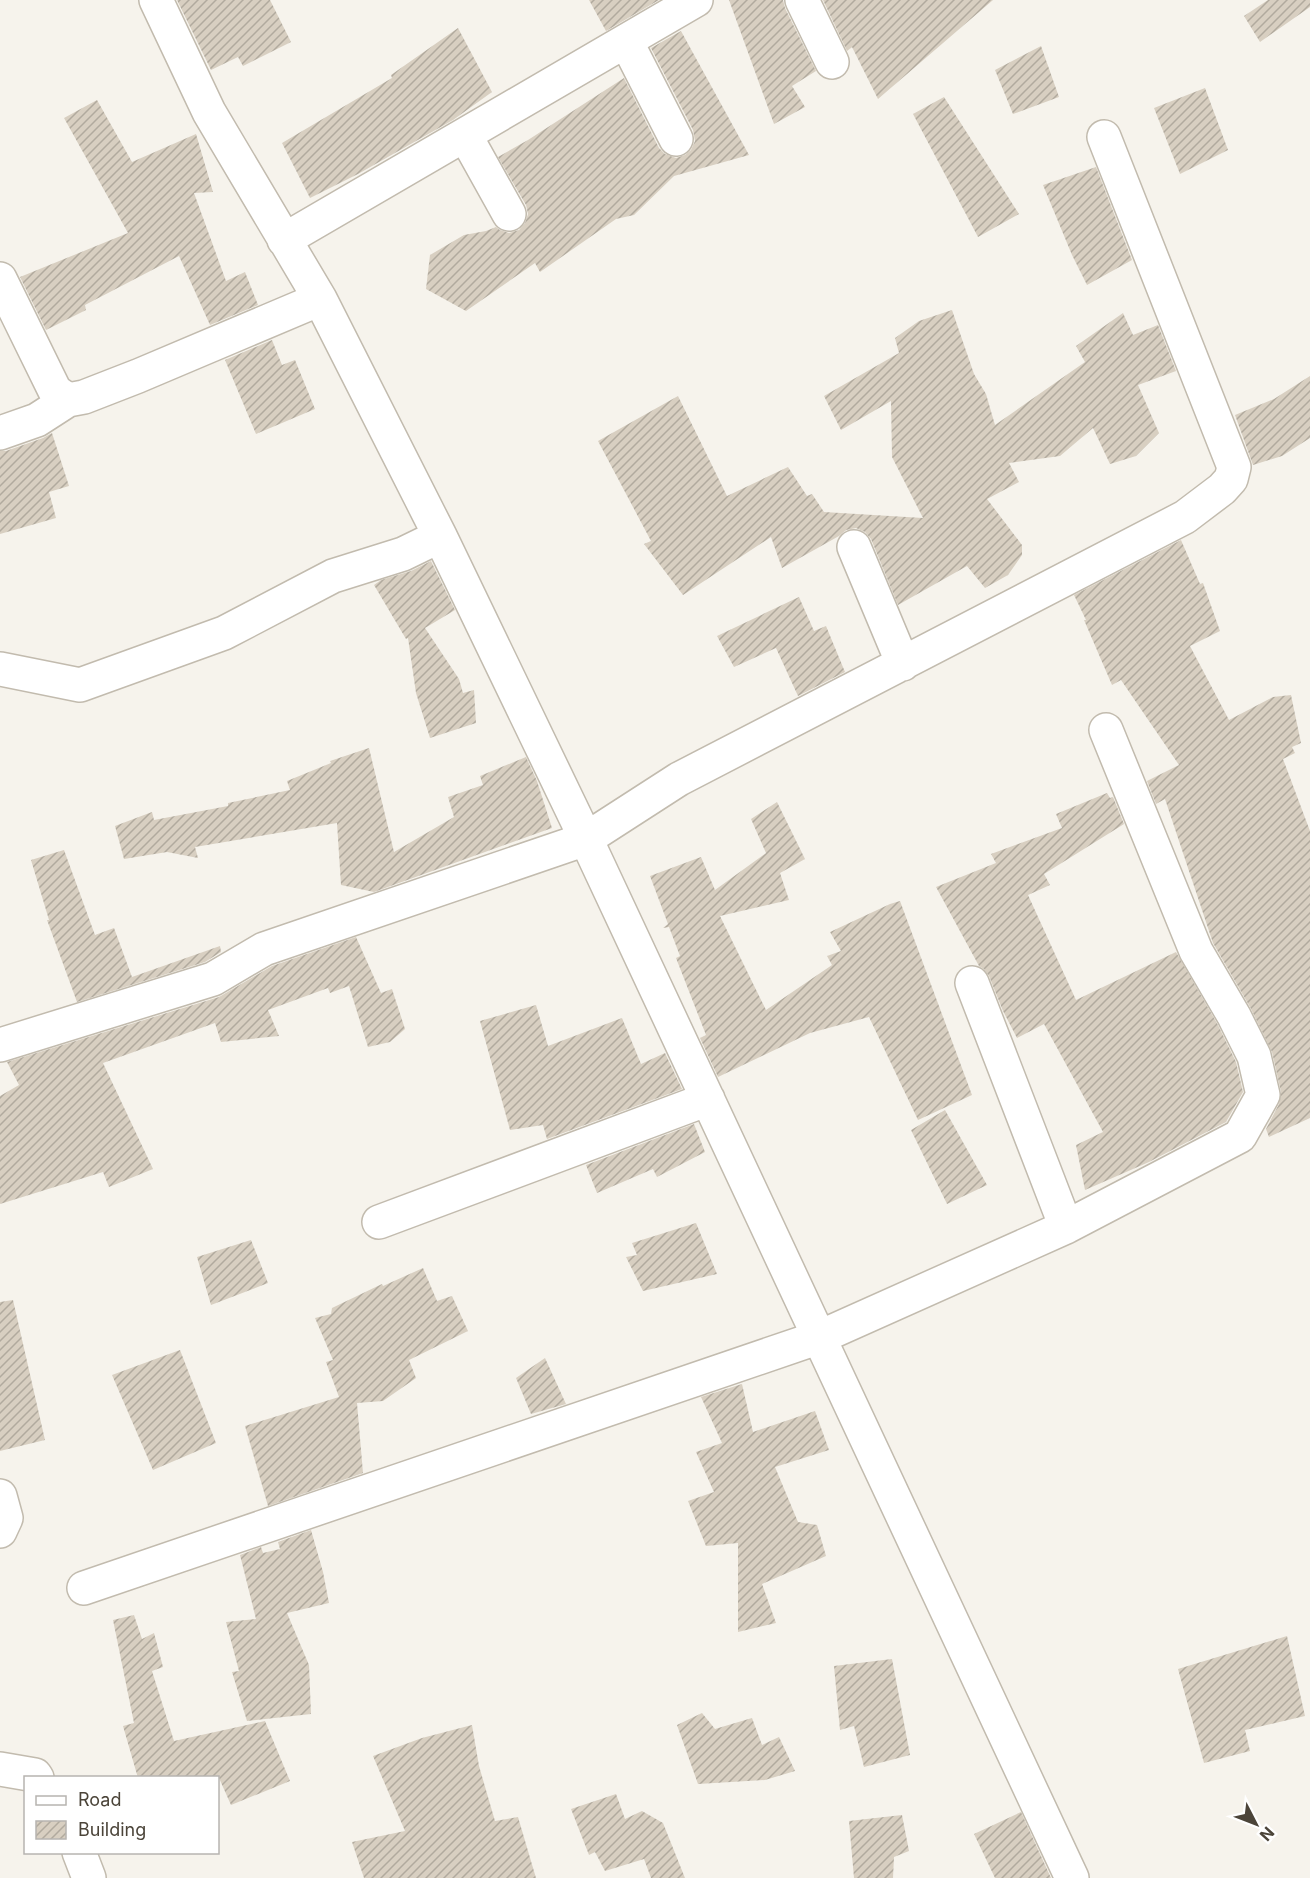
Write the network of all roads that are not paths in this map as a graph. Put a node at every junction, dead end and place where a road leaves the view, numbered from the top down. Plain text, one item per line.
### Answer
1 (696, 0) edge
2 (802, 0) edge
3 (161, 2) edge
4 (626, 41) junction
5 (832, 62) dead end
6 (465, 135) junction
7 (1104, 137) dead end
8 (676, 139) dead end
9 (509, 214) dead end
10 (285, 240) junction
11 (0, 279) edge
12 (320, 299) junction
13 (68, 400) junction
14 (0, 433) edge
15 (440, 536) junction
16 (854, 547) dead end
17 (903, 663) junction
18 (0, 669) edge
19 (1106, 730) dead end
20 (586, 839) junction
21 (972, 983) dead end
22 (0, 1045) edge
23 (708, 1099) junction
24 (379, 1222) dead end
25 (1066, 1227) junction
26 (820, 1337) junction
27 (0, 1496) edge
28 (0, 1531) edge
29 (84, 1588) dead end
30 (0, 1769) edge
31 (36, 1776) edge
32 (79, 1854) edge
33 (89, 1878) edge
34 (1072, 1878) edge

1 - 4 street
2 - 5 street
3 - 10 street
4 - 6 street
4 - 8 street
6 - 9 street
6 - 10 street
7 - 17 street
10 - 12 street
11 - 13 street
12 - 13 street
12 - 15 street
13 - 14 street
15 - 18 street
15 - 20 street
16 - 17 street
17 - 20 street
19 - 25 street
20 - 22 street
20 - 23 street
21 - 25 street
23 - 24 street
23 - 26 street
25 - 26 street
26 - 29 street
26 - 34 street
27 - 28 street
30 - 31 street
32 - 33 street

